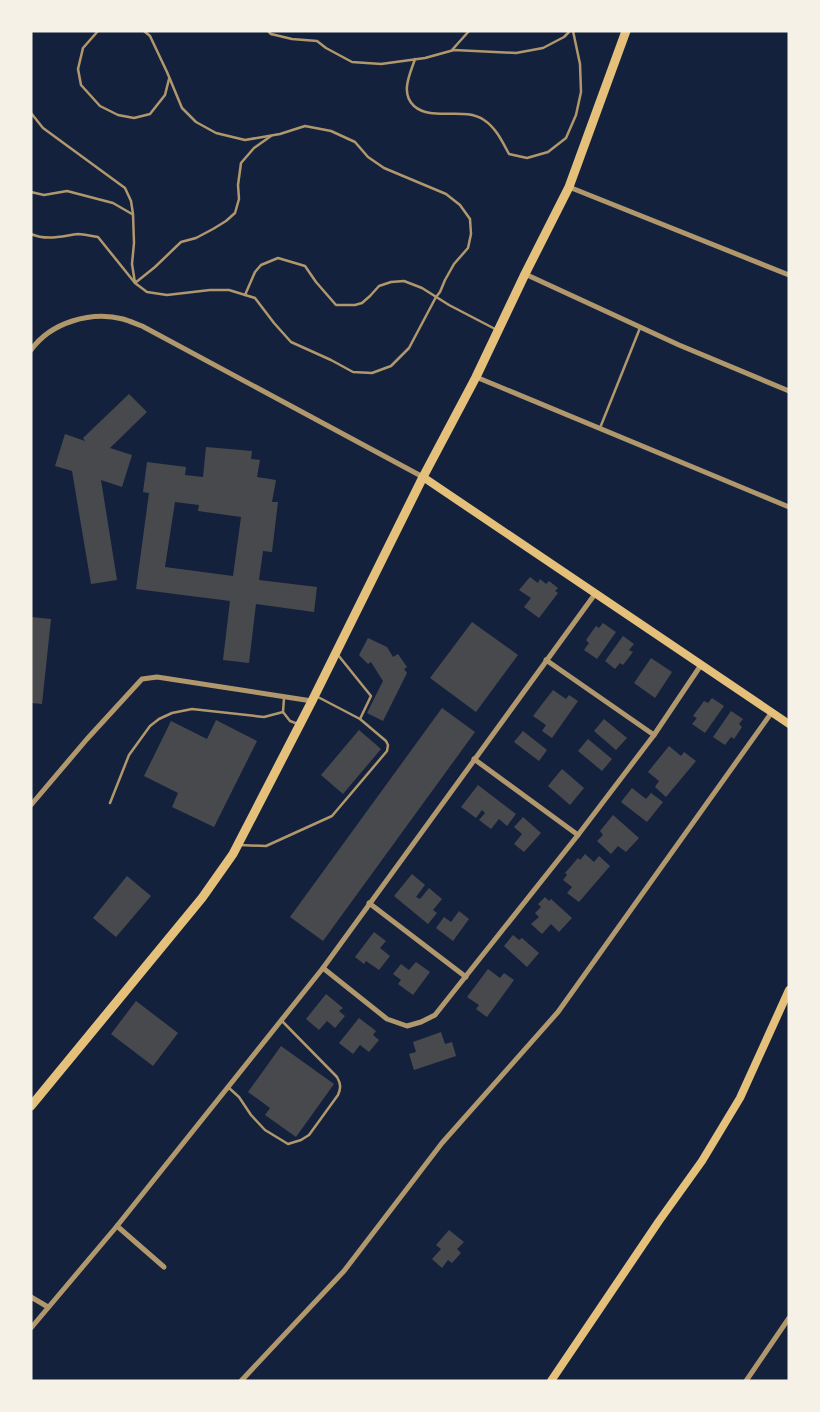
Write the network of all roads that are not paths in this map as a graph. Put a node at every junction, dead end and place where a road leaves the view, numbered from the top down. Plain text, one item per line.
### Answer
1 (98, 31) edge
2 (144, 31) edge
3 (268, 31) edge
4 (469, 31) edge
5 (571, 31) edge
6 (626, 31) edge
7 (451, 51) junction
8 (415, 59) junction
9 (170, 78) junction
10 (31, 113) edge
11 (272, 135) junction
12 (569, 187) junction
13 (31, 192) edge
14 (133, 214) junction
15 (31, 234) edge
16 (525, 274) junction
17 (789, 275) edge
18 (135, 283) junction
19 (244, 295) junction
20 (436, 297) junction
21 (641, 327) junction
22 (498, 331) junction
23 (31, 350) edge
24 (476, 377) junction
25 (789, 391) edge
26 (600, 428) junction
27 (422, 477) junction
28 (789, 507) edge
29 (595, 594) junction
30 (336, 652) junction
31 (546, 660) junction
32 (701, 665) junction
33 (284, 696) junction
34 (313, 698) junction
35 (283, 712) junction
36 (772, 712) junction
37 (360, 718) junction
38 (300, 724) junction
39 (789, 724) edge
40 (654, 735) junction
41 (474, 759) junction
42 (110, 803) dead end
43 (31, 805) edge
44 (578, 835) junction
45 (238, 845) junction
46 (369, 903) junction
47 (323, 968) junction
48 (466, 977) junction
49 (789, 990) edge
50 (281, 1020) junction
51 (228, 1087) junction
52 (31, 1106) edge
53 (117, 1226) junction
54 (164, 1267) dead end
55 (31, 1297) edge
56 (48, 1307) junction
57 (789, 1318) edge
58 (31, 1328) edge
59 (242, 1381) edge
60 (552, 1381) edge
61 (746, 1381) edge

1 - 9 lane
2 - 9 lane
3 - 8 lane
4 - 7 lane
5 - 7 lane
5 - 8 lane
6 - 12 main road
7 - 8 lane
9 - 11 lane
10 - 14 lane
11 - 18 lane
11 - 20 lane
12 - 16 main road
12 - 17 street
13 - 14 lane
14 - 18 lane
15 - 18 lane
16 - 21 street
16 - 22 main road
18 - 19 lane
19 - 20 lane
19 - 20 lane
20 - 22 lane
21 - 25 street
21 - 26 lane
22 - 24 main road
23 - 27 street
24 - 26 street
24 - 27 main road
26 - 28 street
27 - 29 main road
27 - 30 main road
29 - 31 street
29 - 32 main road
30 - 34 main road
30 - 37 lane
31 - 40 street
31 - 41 street
32 - 36 main road
32 - 40 street
33 - 34 street
33 - 35 lane
33 - 43 street
34 - 37 lane
34 - 38 main road
35 - 38 lane
35 - 42 lane
36 - 39 main road
36 - 59 street
37 - 45 lane
38 - 45 main road
40 - 44 street
41 - 44 street
41 - 46 street
44 - 48 street
45 - 52 main road
46 - 47 street
46 - 48 street
47 - 48 street
47 - 50 street
49 - 60 main road
50 - 51 street
50 - 51 lane
51 - 53 street
53 - 54 street
53 - 56 street
55 - 56 street
56 - 58 street
57 - 61 street

